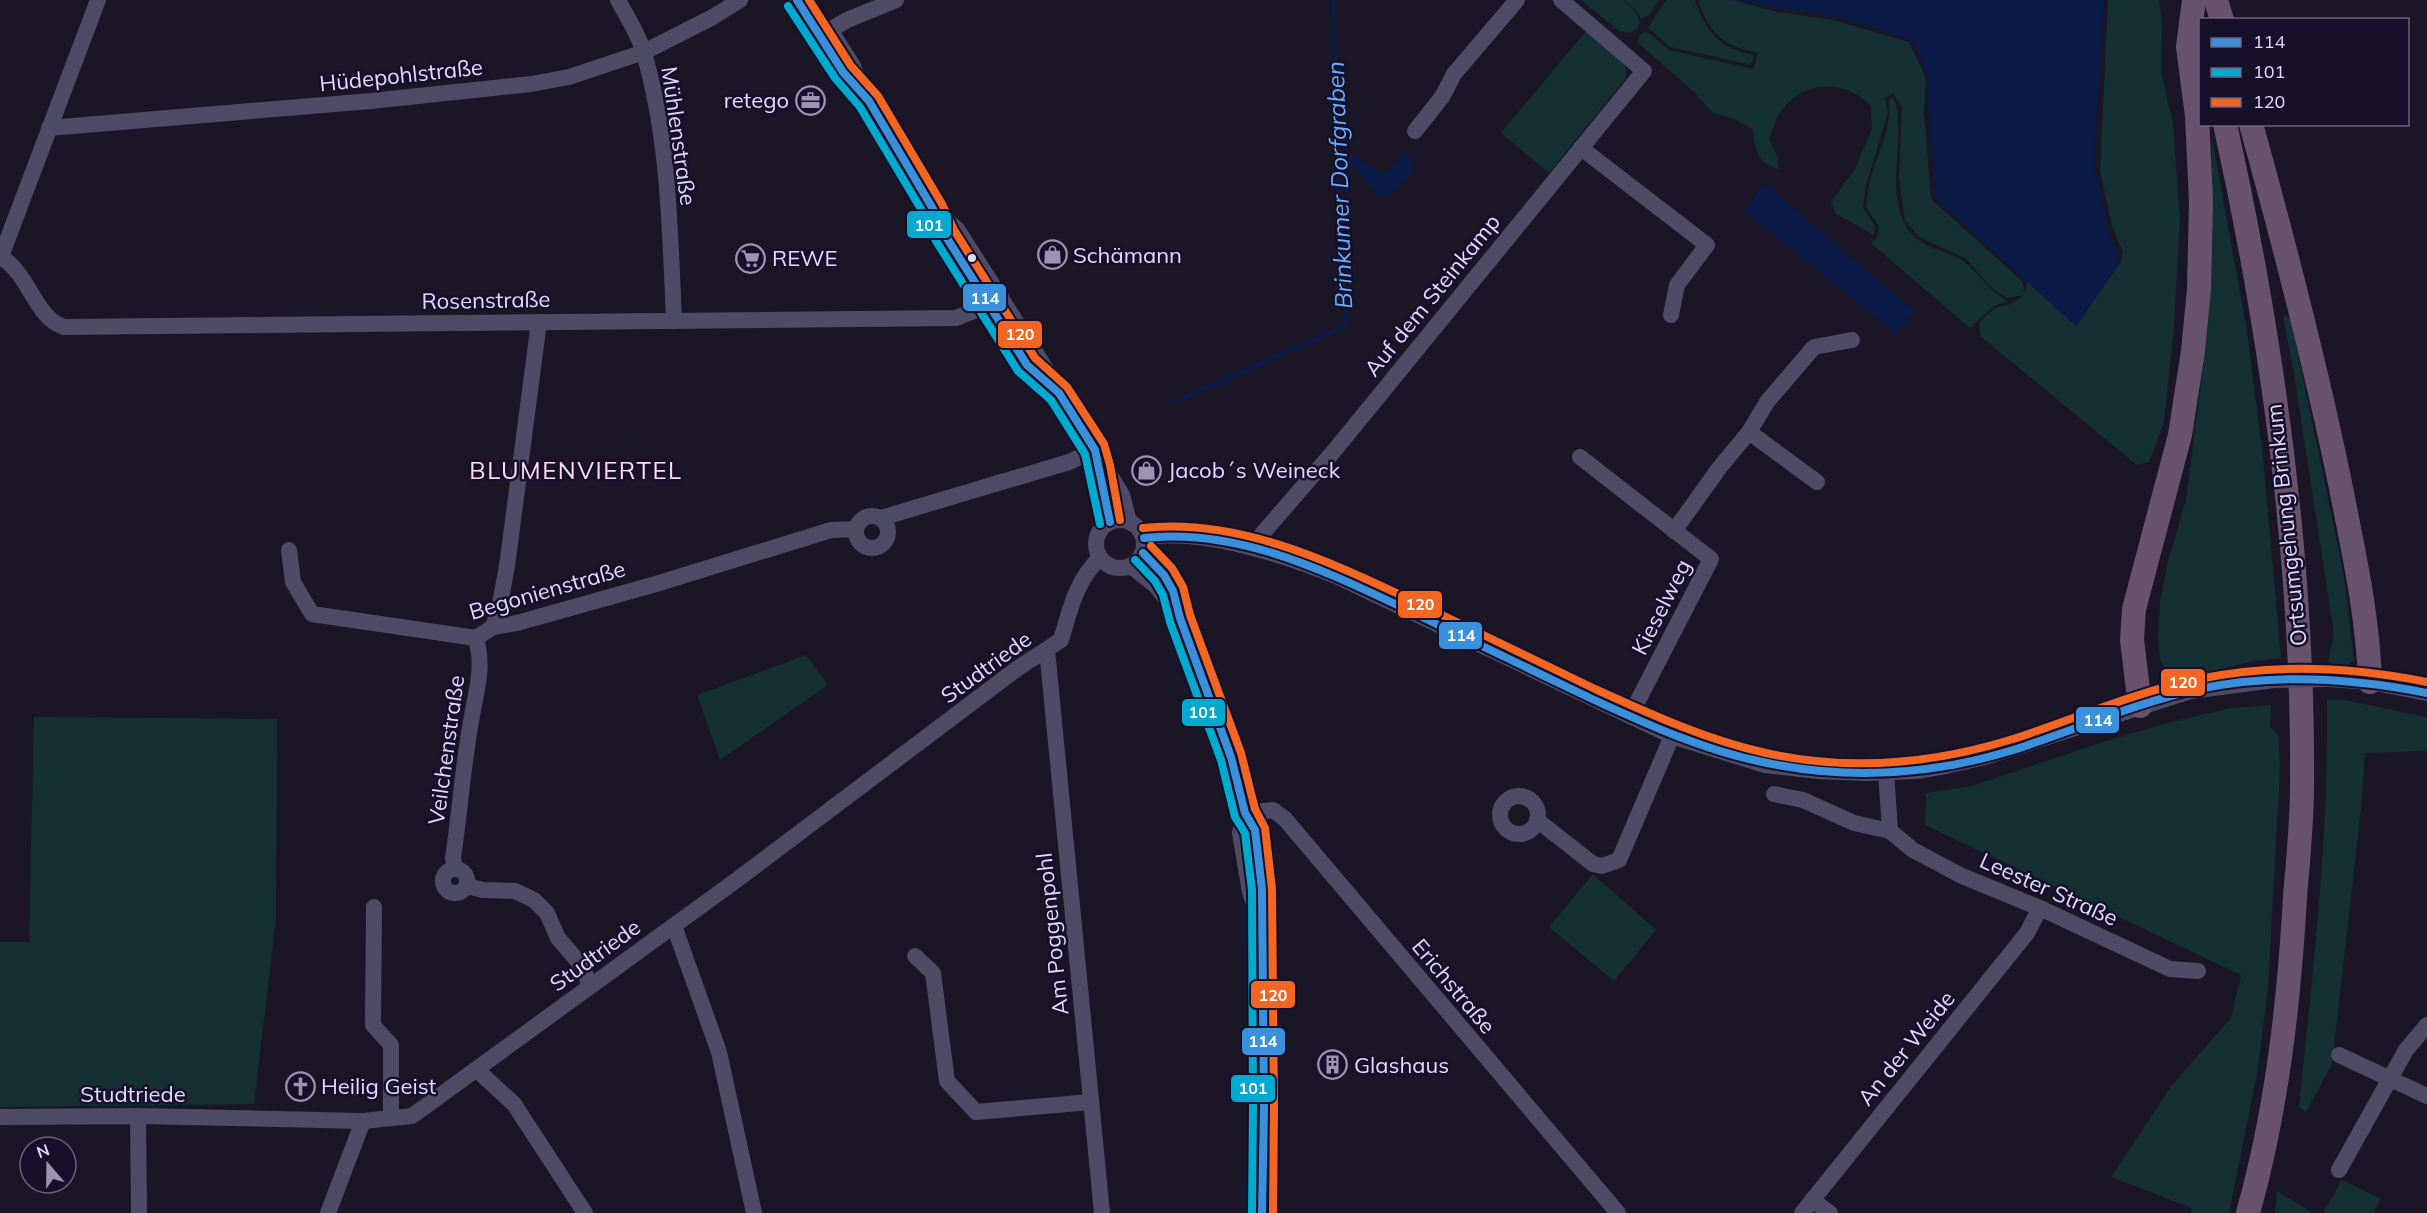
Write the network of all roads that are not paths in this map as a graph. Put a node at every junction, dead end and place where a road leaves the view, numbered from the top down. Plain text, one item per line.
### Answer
1 (98, 0) edge
2 (618, 0) edge
3 (740, 0) edge
4 (797, 0) edge
5 (810, 0) edge
6 (896, 0) edge
7 (1517, 0) edge
8 (1562, 0) edge
9 (2196, 0) edge
10 (2216, 0) edge
11 (2201, 18) edge
12 (2221, 18) edge
13 (825, 33) junction
14 (644, 52) junction
15 (2225, 126) edge
16 (2252, 126) edge
17 (49, 128) junction
18 (1414, 131) dead end
19 (1581, 148) junction
20 (0, 257) edge
21 (995, 301) junction
22 (1671, 315) dead end
23 (675, 321) junction
24 (539, 322) junction
25 (1852, 340) dead end
26 (1749, 432) junction
27 (1095, 450) junction
28 (1580, 457) dead end
29 (1817, 482) dead end
30 (881, 518) junction
31 (1129, 521) junction
32 (1110, 522) junction
33 (856, 529) junction
34 (1674, 531) junction
35 (1143, 545) junction
36 (1257, 549) junction
37 (289, 550) dead end
38 (1100, 558) junction
39 (1131, 566) junction
40 (1180, 618) junction
41 (493, 627) junction
42 (476, 638) junction
43 (1047, 650) junction
44 (2370, 682) junction
45 (2427, 693) edge
46 (2140, 706) junction
47 (1630, 716) junction
48 (1672, 736) junction
49 (1886, 772) junction
50 (1774, 794) dead end
51 (1245, 813) junction
52 (1537, 820) dead end
53 (1890, 831) junction
54 (374, 907) dead end
55 (2040, 908) junction
56 (674, 926) junction
57 (915, 956) dead end
58 (2198, 971) dead end
59 (590, 986) junction
60 (2427, 1025) edge
61 (2339, 1055) dead end
62 (477, 1070) junction
63 (2391, 1079) junction
64 (2427, 1095) edge
65 (1091, 1102) junction
66 (138, 1116) junction
67 (0, 1117) edge
68 (391, 1118) junction
69 (363, 1121) junction
70 (2339, 1170) dead end
71 (1812, 1200) junction
72 (139, 1213) edge
73 (328, 1213) edge
74 (585, 1213) edge
75 (754, 1213) edge
76 (1102, 1213) edge
77 (1262, 1213) edge
78 (1618, 1213) edge
79 (1802, 1213) edge
80 (1830, 1213) edge
81 (2248, 1213) edge

1 - 17 street
2 - 14 street, Mühlenstraße
3 - 14 street, Hüdepohlstraße
4 - 13 street
5 - 13 street
6 - 13 street
7 - 18 street
8 - 19 street, Auf dem Steinkamp
9 - 11 highway
9 - 46 highway
10 - 12 highway
13 - 21 street
14 - 17 street, Hüdepohlstraße
14 - 23 street, Mühlenstraße
15 - 81 highway, Ortsumgehung Brinkum
16 - 44 highway
17 - 20 street
19 - 22 street
19 - 36 street, Auf dem Steinkamp
20 - 24 street, Rosenstraße
21 - 23 street, Rosenstraße
21 - 27 street
23 - 24 street, Rosenstraße
24 - 41 street
25 - 26 street, Kieselweg
26 - 29 street
26 - 34 street, Kieselweg
27 - 30 street, Begonienstraße
27 - 31 street
27 - 32 street
28 - 34 street, Kieselweg
30 - 33 street, Begonienstraße
30 - 33 street
31 - 32 street
31 - 35 street
32 - 38 street
33 - 41 street, Begonienstraße
34 - 47 street, Kieselweg
35 - 36 street
35 - 39 street
35 - 40 street
36 - 47 street
37 - 42 street, Begonienstraße
38 - 39 street
38 - 43 street, Studtriede
39 - 40 street
40 - 51 street
41 - 42 street, Begonienstraße
42 - 59 street, Veilchenstraße
43 - 56 street, Studtriede
43 - 65 street, Am Poggenpohl
44 - 45 street
44 - 46 street, bridge
46 - 49 street
47 - 48 street
48 - 49 street
48 - 52 street
49 - 53 street
50 - 53 street, Leester Straße
51 - 77 street
51 - 78 street, Erichstraße
53 - 55 street, Leester Straße
54 - 68 street
55 - 58 street, Leester Straße
55 - 71 street, An der Weide
56 - 59 street, Studtriede
56 - 75 street
57 - 65 street
59 - 62 street, Studtriede
60 - 63 street
61 - 63 street
62 - 68 street, Studtriede
62 - 74 street
63 - 64 street
63 - 70 street
65 - 76 street, Am Poggenpohl
66 - 67 street, Studtriede
66 - 69 street, Studtriede
66 - 72 street
68 - 69 street, Studtriede
69 - 73 street
71 - 79 street, An der Weide
71 - 80 street

